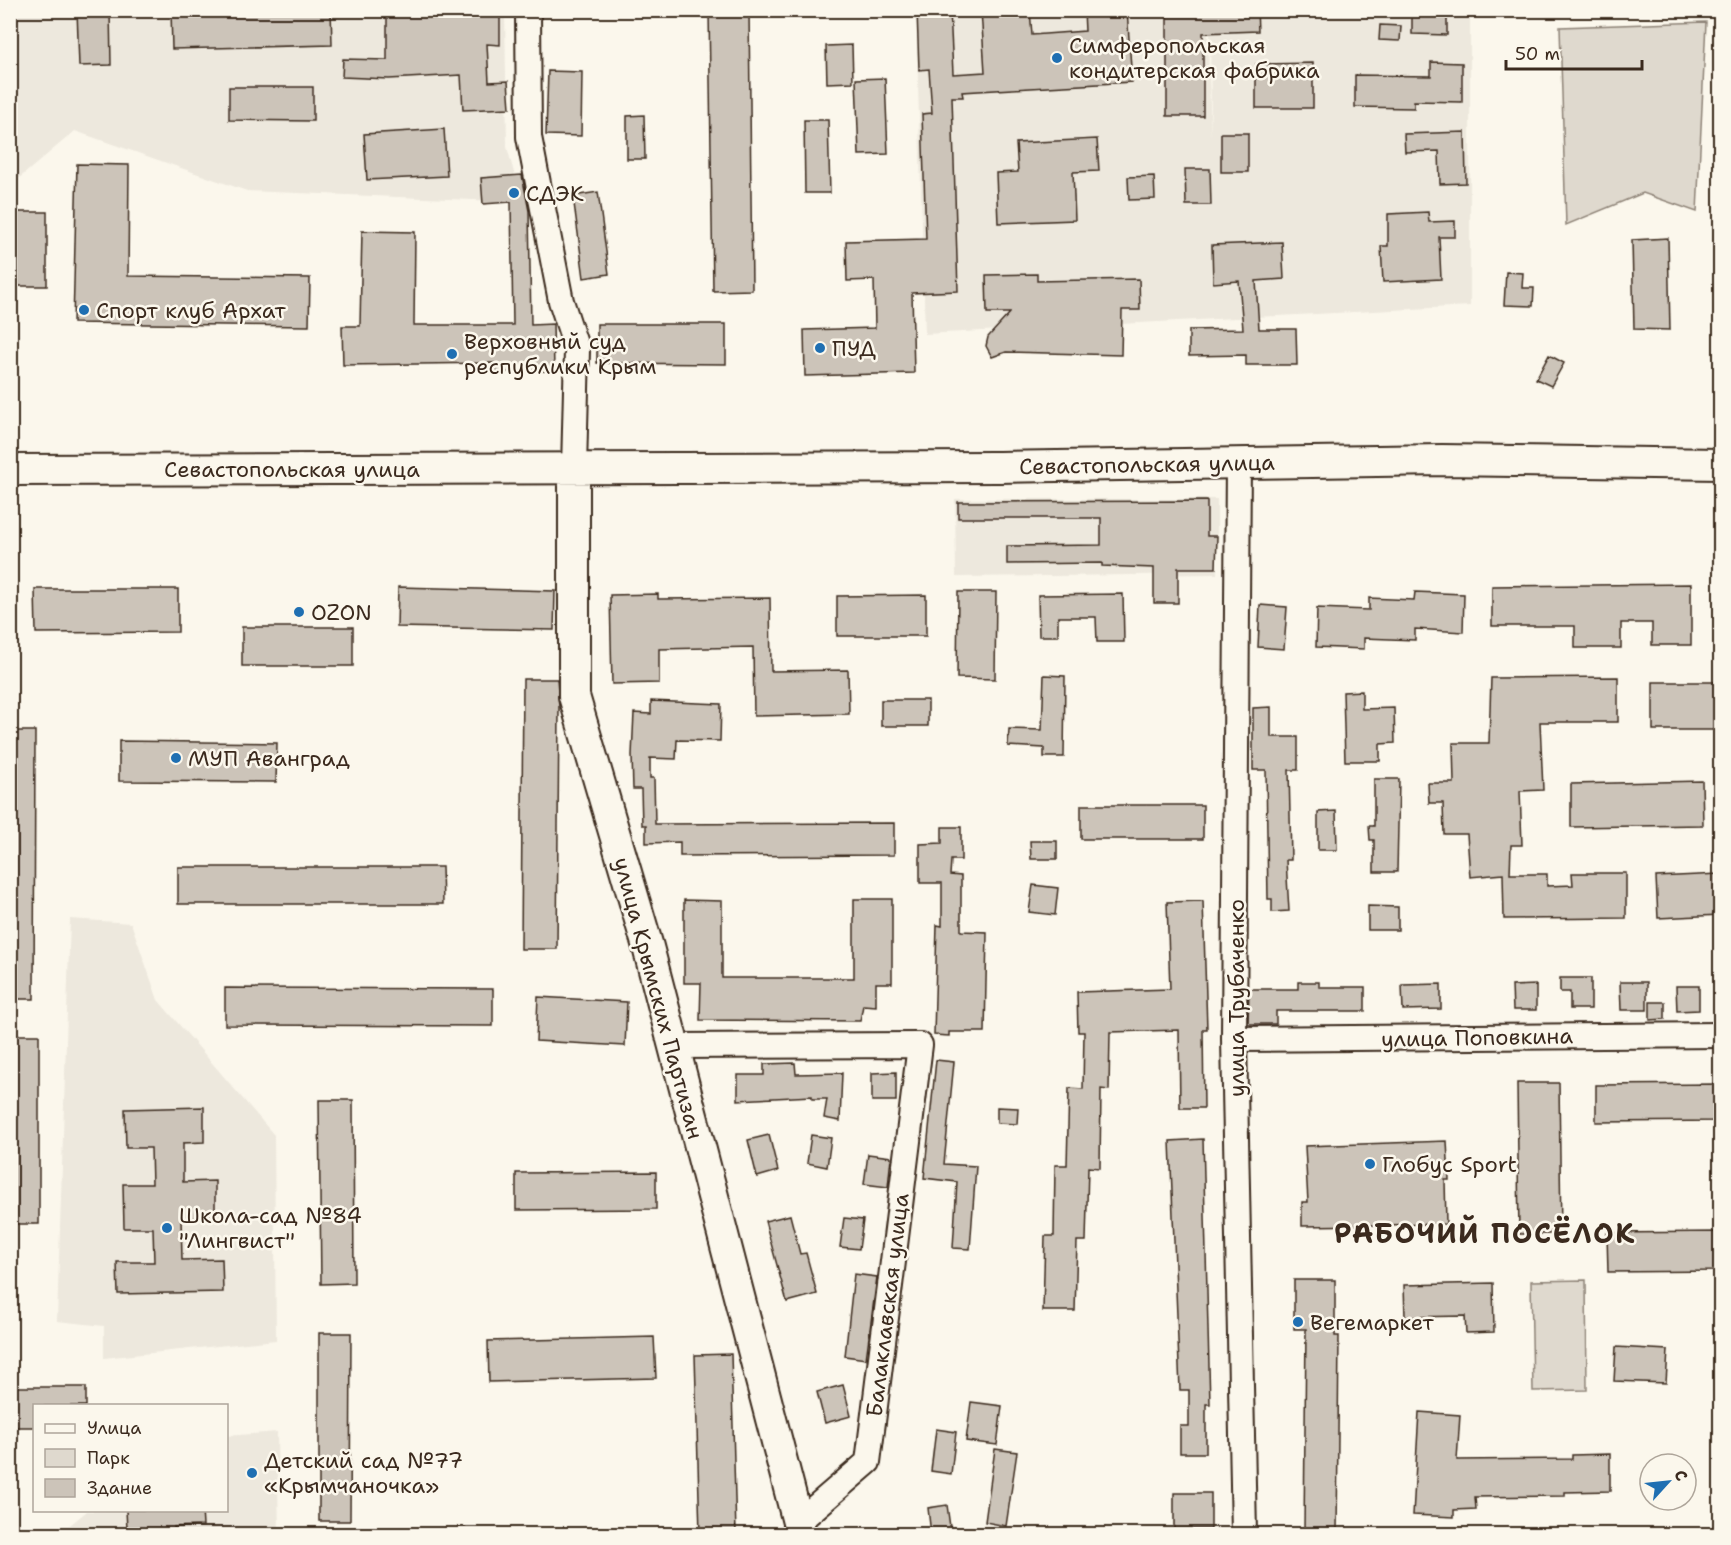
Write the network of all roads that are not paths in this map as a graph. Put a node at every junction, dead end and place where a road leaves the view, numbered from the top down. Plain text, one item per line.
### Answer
1 (528, 10) edge
2 (1238, 462) junction
3 (1720, 465) edge
4 (574, 468) junction
5 (10, 470) edge
6 (1720, 1035) edge
7 (1234, 1039) junction
8 (673, 1046) junction
9 (799, 1529) edge
10 (1244, 1534) edge

1 - 4 street
2 - 3 main road, Севастопольская улица
2 - 4 main road, Севастопольская улица
2 - 7 street, улица Трубаченко
4 - 5 main road, Севастопольская улица
4 - 8 main road, улица Крымских Партизан
6 - 7 street, улица Поповкина
7 - 10 street, улица Трубаченко
8 - 9 main road, улица Крымских Партизан
8 - 9 street, Балаклавская улица

